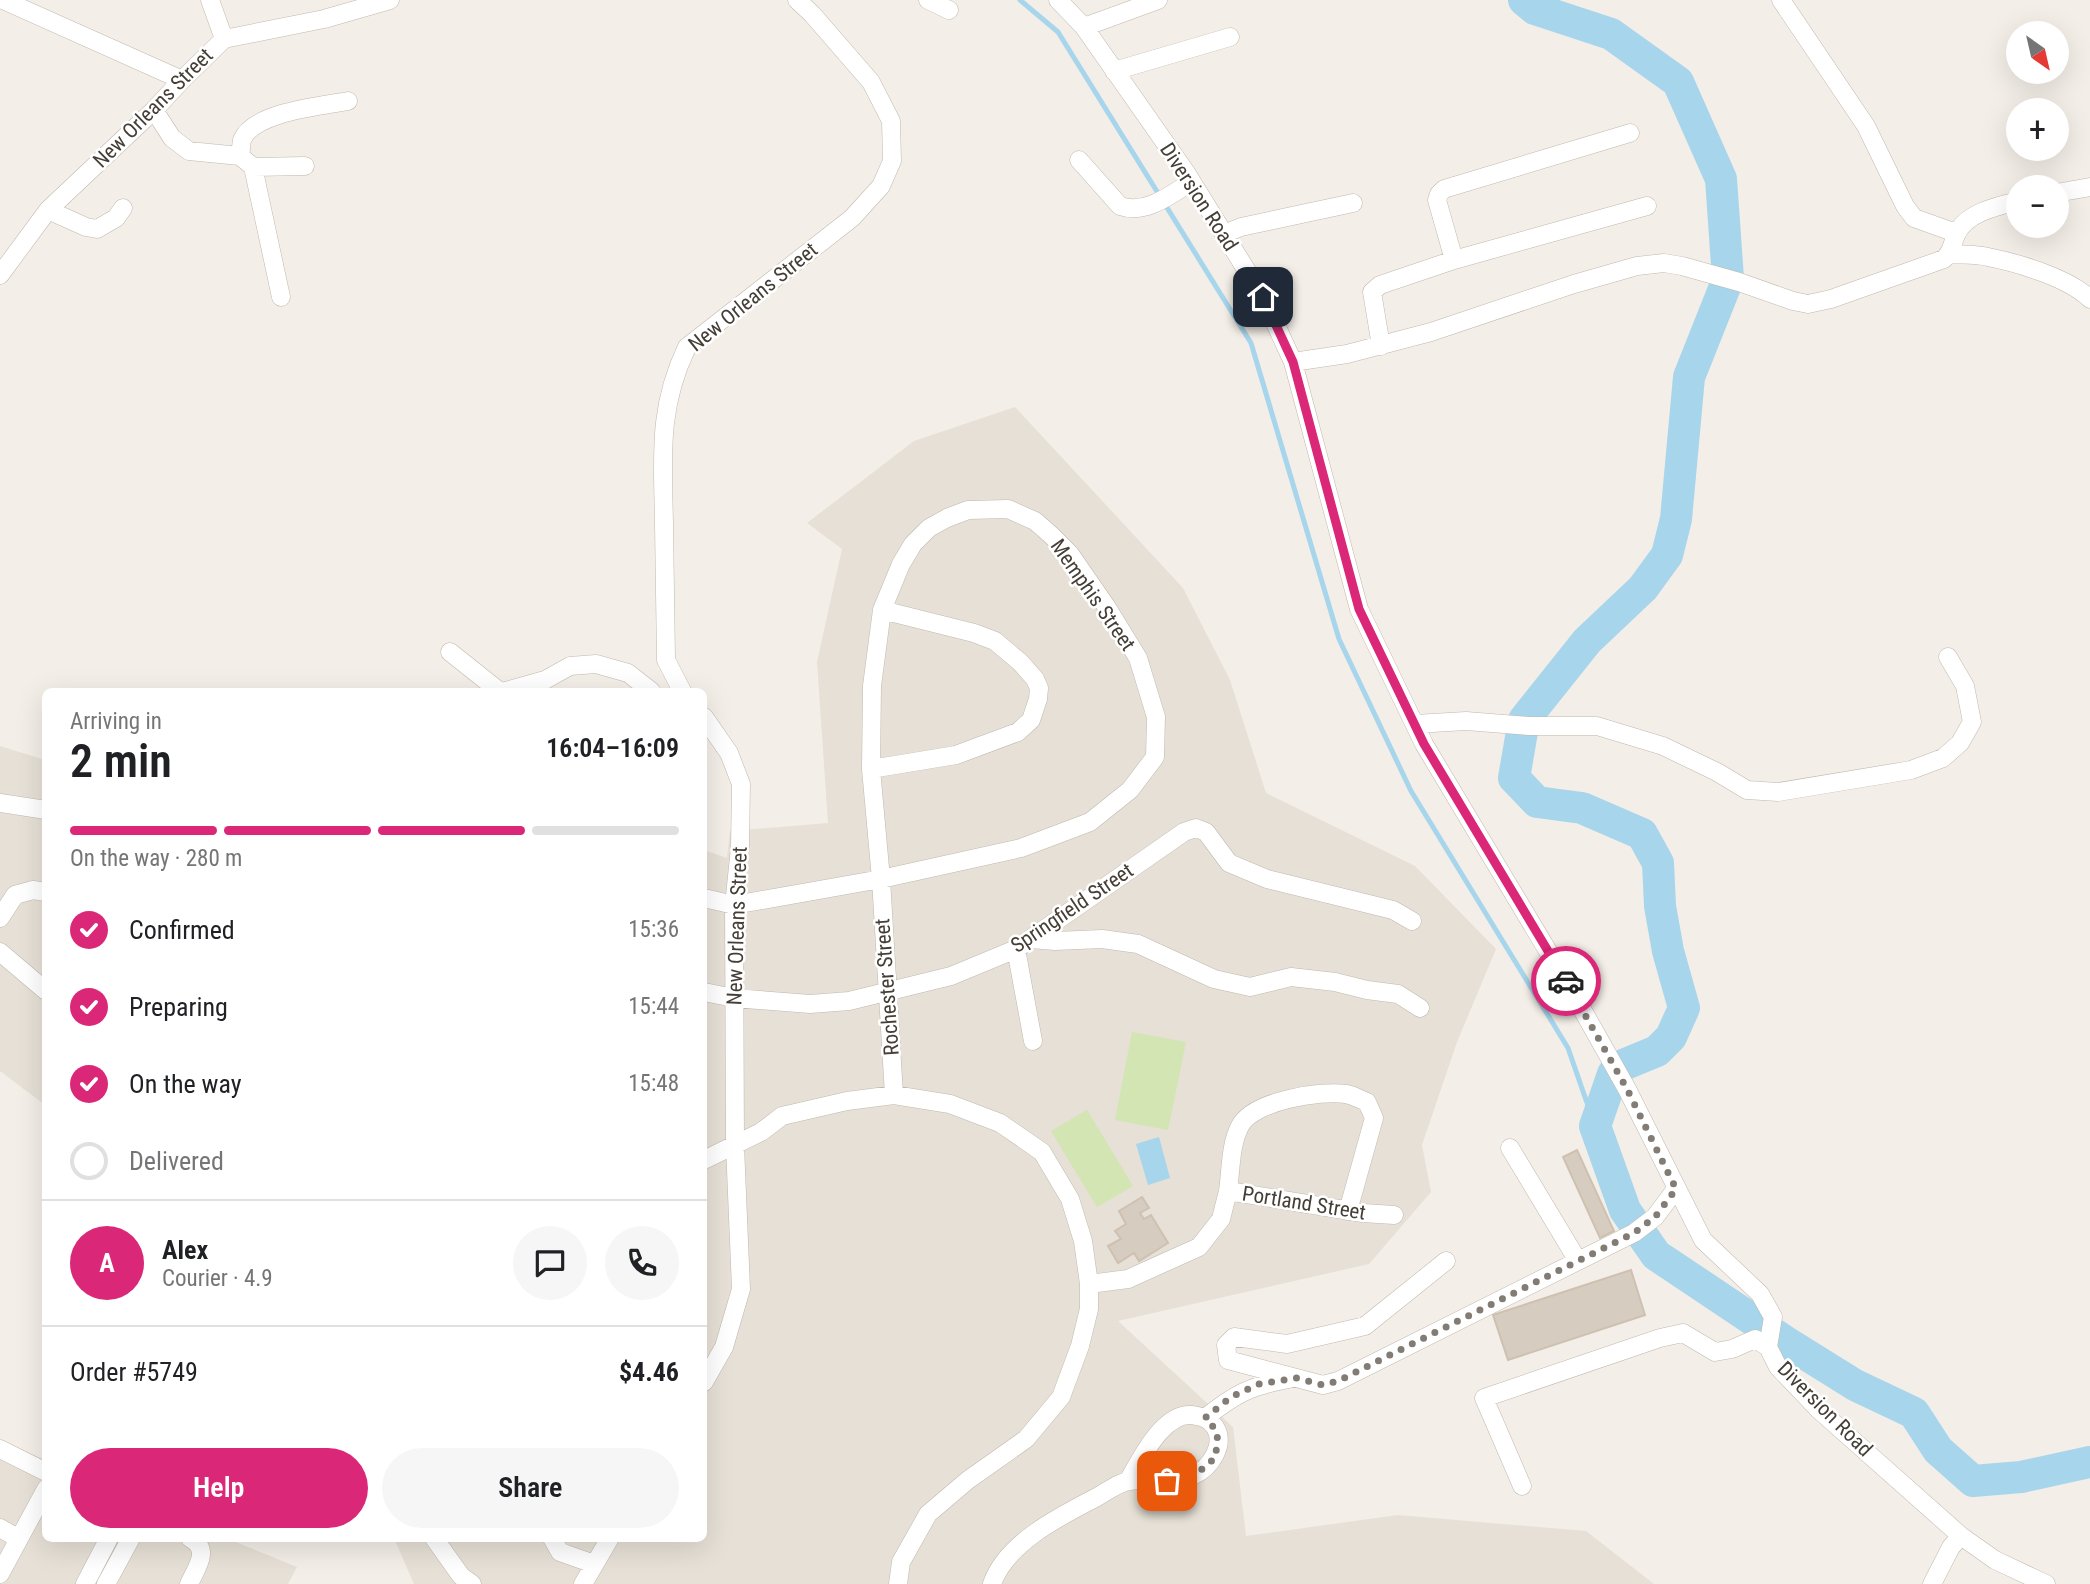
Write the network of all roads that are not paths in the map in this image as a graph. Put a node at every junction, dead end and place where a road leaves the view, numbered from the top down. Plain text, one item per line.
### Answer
1 (3, 0) edge
2 (210, 0) edge
3 (390, 0) edge
4 (797, 0) edge
5 (928, 0) edge
6 (1058, 0) edge
7 (1158, 0) edge
8 (1781, 0) edge
9 (948, 10) dead end
10 (1084, 27) junction
11 (1230, 37) dead end
12 (224, 40) junction
13 (1114, 71) junction
14 (181, 80) junction
15 (348, 101) dead end
16 (154, 110) junction
17 (1630, 132) dead end
18 (1079, 160) dead end
19 (246, 162) junction
20 (305, 166) dead end
21 (1191, 182) junction
22 (2090, 187) edge
23 (2069, 191) edge
24 (1353, 203) dead end
25 (2006, 205) edge
26 (1647, 206) dead end
27 (123, 208) dead end
28 (48, 210) junction
29 (1956, 233) junction
30 (1224, 234) junction
31 (1950, 254) junction
32 (1454, 260) junction
33 (0, 275) edge
34 (281, 297) dead end
35 (2090, 299) edge
36 (1381, 346) junction
37 (1293, 362) junction
38 (882, 610) junction
39 (450, 652) dead end
40 (1948, 657) dead end
41 (495, 688) edge
42 (517, 688) edge
43 (647, 688) edge
44 (680, 688) edge
45 (707, 722) edge
46 (1415, 724) junction
47 (871, 769) junction
48 (0, 803) edge
49 (42, 809) edge
50 (881, 879) junction
51 (42, 891) edge
52 (707, 899) edge
53 (734, 905) junction
54 (0, 918) edge
55 (1412, 921) dead end
56 (1031, 939) junction
57 (1016, 949) junction
58 (0, 952) edge
59 (42, 988) edge
60 (707, 993) edge
61 (887, 993) junction
62 (734, 998) junction
63 (1420, 1008) dead end
64 (1033, 1041) dead end
65 (894, 1095) junction
66 (735, 1146) junction
67 (1510, 1148) dead end
68 (707, 1159) edge
69 (1676, 1189) junction
70 (1228, 1191) junction
71 (1348, 1211) junction
72 (1394, 1215) dead end
73 (1446, 1261) dead end
74 (1578, 1261) junction
75 (1089, 1284) junction
76 (1768, 1343) junction
77 (707, 1377) edge
78 (1296, 1378) junction
79 (1205, 1418) junction
80 (0, 1449) edge
81 (42, 1470) edge
82 (1128, 1480) junction
83 (1521, 1486) dead end
84 (42, 1496) edge
85 (0, 1528) edge
86 (1961, 1536) junction
87 (19, 1539) junction
88 (107, 1542) edge
89 (129, 1542) edge
90 (197, 1542) edge
91 (437, 1542) edge
92 (554, 1542) edge
93 (608, 1542) edge
94 (594, 1564) junction
95 (0, 1574) edge
96 (85, 1584) edge
97 (106, 1584) edge
98 (189, 1584) edge
99 (472, 1584) edge
100 (583, 1584) edge
101 (898, 1584) edge
102 (992, 1584) edge
103 (1932, 1584) edge
104 (2046, 1584) edge

1 - 14 street
2 - 12 street
3 - 12 street, New Orleans Street
4 - 44 street, New Orleans Street
5 - 9 street
6 - 10 street, Diversion Road
7 - 10 street
8 - 29 street
10 - 13 street, Diversion Road
11 - 13 street
12 - 14 street, New Orleans Street
13 - 21 street, Diversion Road
14 - 16 street, New Orleans Street
15 - 19 street
16 - 19 street
16 - 28 street, New Orleans Street
17 - 32 street
18 - 21 street
19 - 20 street
19 - 34 street
21 - 30 street, Diversion Road
22 - 23 street
24 - 30 street
25 - 29 street
26 - 32 street
27 - 28 street
28 - 33 street, New Orleans Street
29 - 31 street
30 - 37 street, Diversion Road
31 - 35 street
31 - 36 street
32 - 36 street
36 - 37 street
37 - 46 street, Diversion Road
38 - 47 street, Memphis Street
38 - 47 street
38 - 50 street, Memphis Street
39 - 41 street
40 - 46 street
42 - 43 street
45 - 53 street, New Orleans Street
46 - 69 street, Diversion Road
47 - 50 street, Memphis Street
48 - 49 street
50 - 53 street, Memphis Street
50 - 61 street, Rochester Street
51 - 54 street
52 - 53 street, Memphis Street
53 - 62 street, New Orleans Street
55 - 56 street, Springfield Street
56 - 57 street, Springfield Street
56 - 63 street
57 - 61 street, Springfield Street
57 - 64 street
58 - 59 street
60 - 62 street, Springfield Street
61 - 62 street, Springfield Street
61 - 65 street, Rochester Street
62 - 66 street, New Orleans Street
65 - 66 street
65 - 75 street
66 - 68 street
66 - 77 street, New Orleans Street
67 - 74 street
69 - 74 street
69 - 76 street, Diversion Road
70 - 71 street, Portland Street
70 - 71 street
70 - 75 street, Portland Street
71 - 72 street, Portland Street
73 - 78 street
74 - 78 street
75 - 101 street
76 - 83 street
76 - 86 street, Diversion Road
78 - 79 street
79 - 82 street
79 - 82 street
80 - 81 street
82 - 102 street
84 - 87 street
85 - 87 street
86 - 103 street
86 - 104 street, Diversion Road
87 - 95 street
88 - 96 street
89 - 97 street
90 - 98 street
91 - 99 street
92 - 94 street
93 - 94 street
94 - 100 street

